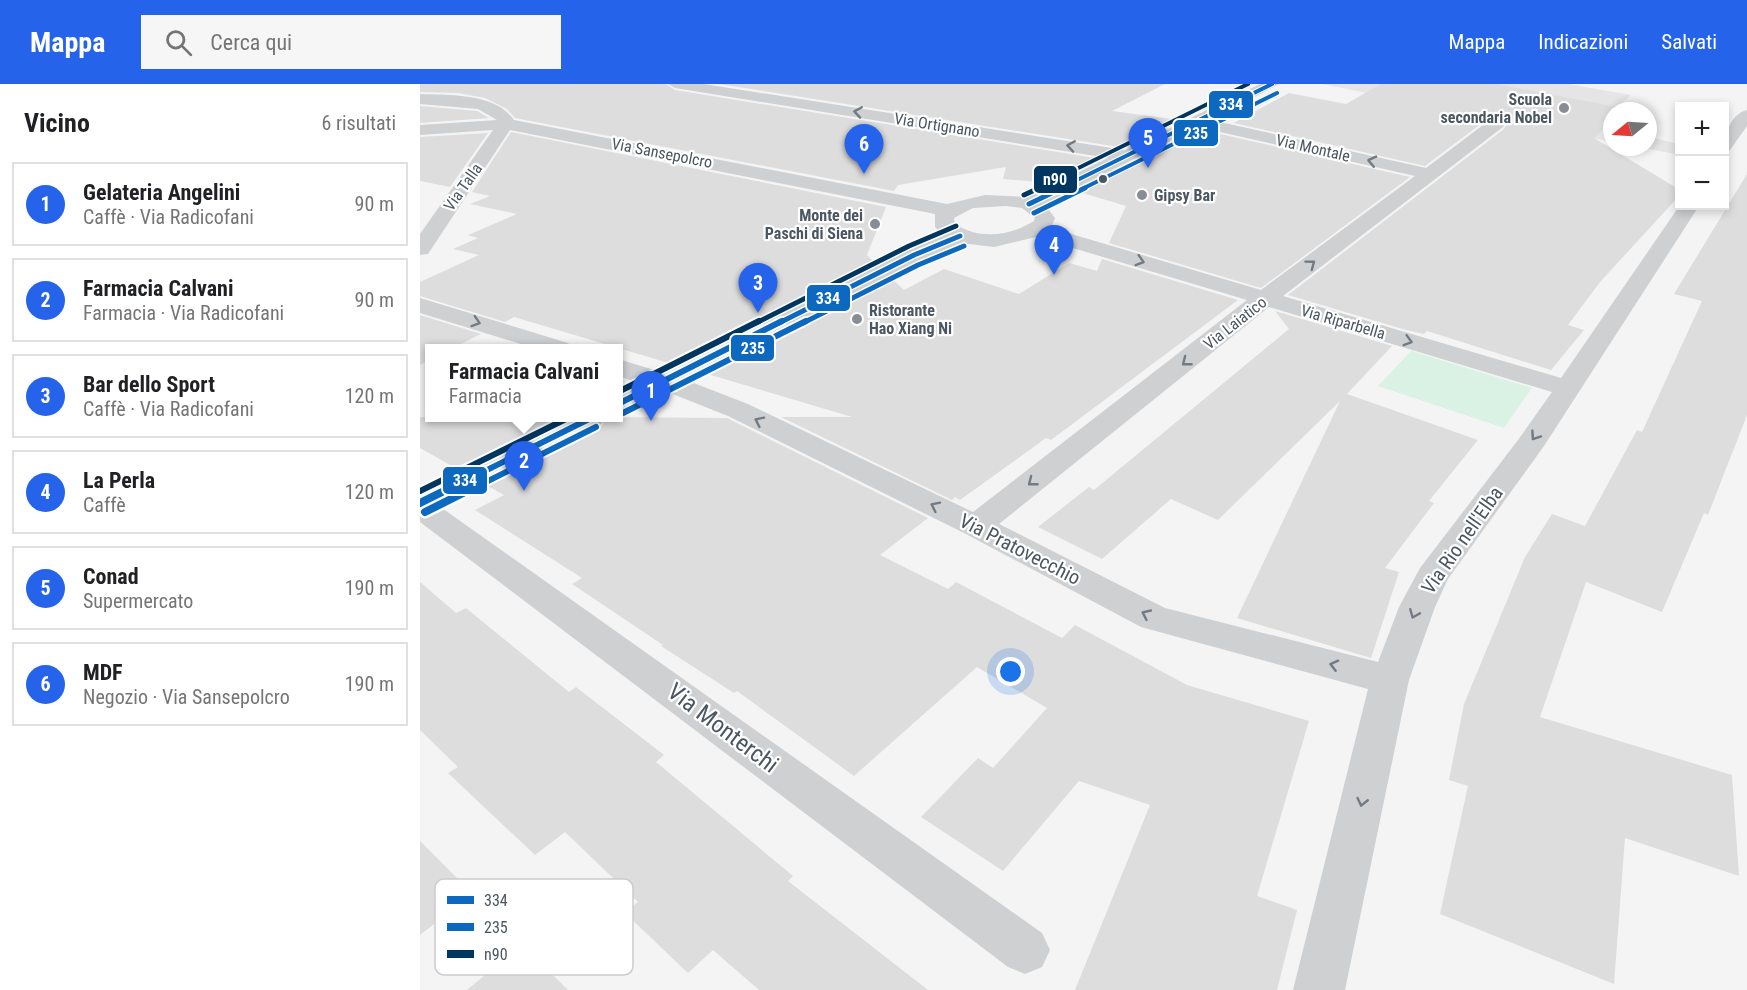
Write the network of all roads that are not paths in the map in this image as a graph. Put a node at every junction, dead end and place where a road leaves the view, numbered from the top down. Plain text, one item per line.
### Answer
1 (675, 84) edge
2 (1272, 84) edge
3 (420, 99) edge
4 (1747, 115) edge
5 (1197, 122) junction
6 (1497, 123) dead end
7 (505, 124) junction
8 (420, 130) edge
9 (1729, 140) edge
10 (1129, 156) junction
11 (1429, 174) junction
12 (1029, 204) junction
13 (1686, 210) edge
14 (950, 211) junction
15 (1035, 230) junction
16 (960, 236) junction
17 (420, 249) edge
18 (1264, 300) junction
19 (422, 307) edge
20 (546, 344) edge
21 (623, 369) edge
22 (663, 381) junction
23 (1568, 388) junction
24 (623, 401) edge
25 (581, 422) edge
26 (420, 505) edge
27 (976, 526) junction
28 (1390, 680) junction
29 (1025, 950) dead end
30 (1319, 990) edge

10 -> 1 street, Via Ortignano
2 - 5 street
3 - 7 street
4 - 9 street
5 - 10 street
11 -> 5 street, Via Montale
6 - 11 street, Via Laiatico
7 - 8 street, Via Sansepolcro
7 - 14 street, Via Sansepolcro
7 - 17 street, Via Talla
10 - 12 street
18 -> 11 street, Via Laiatico
12 - 14 street
12 - 15 street
13 - 23 street, Via Rio nell'Elba
14 - 16 street
15 - 16 street
15 -> 18 street, Via Riparbella
16 - 22 street
18 -> 23 street, Via Riparbella
18 -> 27 street, Via Laiatico
19 -> 20 street
21 - 22 street, Via Pratovecchio
22 - 24 street
27 -> 22 street, Via Pratovecchio
23 -> 28 street, Via Rio nell'Elba
25 - 26 street
26 - 29 street, Via Monterchi
28 -> 27 street, Via Pratovecchio
28 -> 30 street, Via Rio nell'Elba

